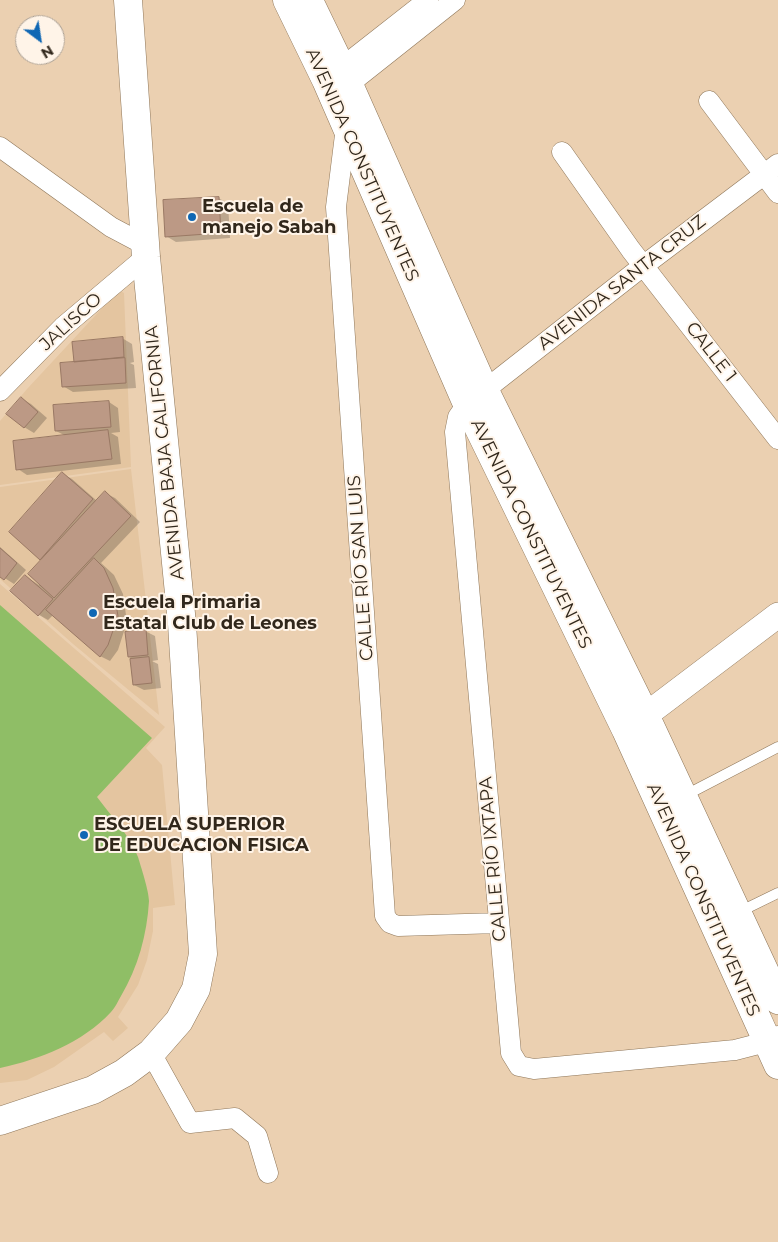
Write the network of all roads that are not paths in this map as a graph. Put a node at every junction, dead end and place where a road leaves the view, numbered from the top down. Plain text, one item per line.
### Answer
1 (128, 0) edge
2 (287, 0) edge
3 (309, 0) edge
4 (428, 0) edge
5 (455, 0) edge
6 (342, 93) junction
7 (709, 101) dead end
8 (0, 148) edge
9 (562, 152) dead end
10 (771, 169) edge
11 (778, 193) edge
12 (146, 251) junction
13 (643, 266) junction
14 (0, 390) edge
15 (476, 397) junction
16 (778, 439) edge
17 (778, 615) edge
18 (635, 723) junction
19 (778, 747) edge
20 (672, 802) junction
21 (778, 893) edge
22 (725, 918) junction
23 (499, 923) junction
24 (778, 1000) edge
25 (774, 1048) edge
26 (151, 1053) junction
27 (0, 1121) edge
28 (268, 1173) dead end

1 - 12 main road, AVENIDA BAJA CALIFORNIA
2 - 6 main road, AVENIDA CONSTITUYENTES
3 - 6 main road, AVENIDA CONSTITUYENTES
4 - 6 street
5 - 6 street
6 - 15 main road, AVENIDA CONSTITUYENTES
6 - 23 street, CALLE RÍO SAN LUIS
7 - 10 street
8 - 12 street
9 - 13 street, CALLE 1
10 - 11 street
10 - 13 street, AVENIDA SANTA CRUZ
12 - 14 street, JALISCO
12 - 26 main road, AVENIDA BAJA CALIFORNIA
13 - 15 street, AVENIDA SANTA CRUZ
13 - 16 street, CALLE 1
15 - 18 main road, AVENIDA CONSTITUYENTES
15 - 23 street, CALLE RÍO IXTAPA
17 - 18 street
18 - 20 main road, AVENIDA CONSTITUYENTES
19 - 20 lane
20 - 22 main road, AVENIDA CONSTITUYENTES
21 - 22 lane
22 - 24 main road, AVENIDA CONSTITUYENTES
22 - 25 main road, AVENIDA CONSTITUYENTES
23 - 25 street, CALLE RÍO IXTAPA
26 - 27 main road, AVENIDA BAJA CALIFORNIA
26 - 28 street

